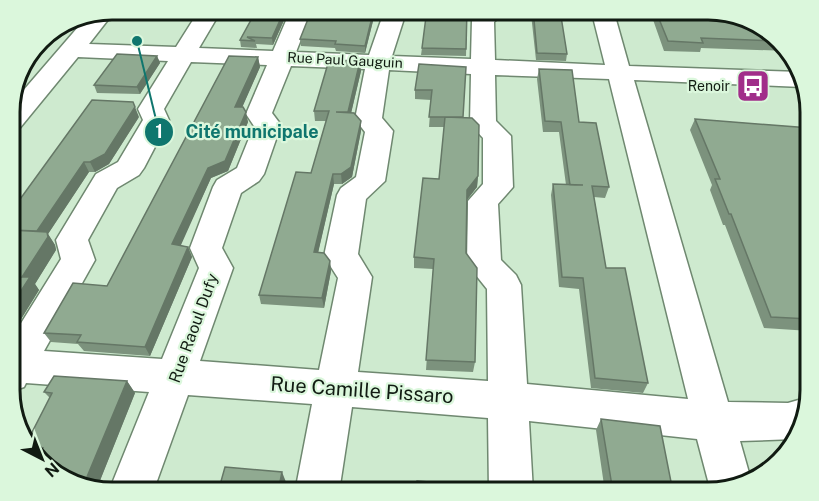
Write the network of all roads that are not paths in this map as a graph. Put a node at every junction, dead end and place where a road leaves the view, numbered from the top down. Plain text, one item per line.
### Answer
1 (205, 19) edge
2 (298, 19) edge
3 (393, 19) edge
4 (484, 19) edge
5 (605, 19) edge
6 (96, 21) edge
7 (71, 50) junction
8 (183, 53) junction
9 (281, 57) junction
10 (379, 61) junction
11 (482, 65) junction
12 (619, 71) junction
13 (794, 80) edge
14 (20, 111) edge
15 (20, 355) edge
16 (20, 368) edge
17 (176, 376) junction
18 (336, 388) junction
19 (509, 401) junction
20 (794, 420) edge
21 (713, 421) junction
22 (729, 479) edge
23 (511, 481) edge
24 (135, 482) edge
25 (319, 482) edge

1 - 8 street
2 - 9 street, Rue Raoul Dufy
3 - 10 street
4 - 11 street
5 - 12 street
6 - 7 street
7 - 8 street, Rue Paul Gauguin
7 - 14 street
8 - 9 street, Rue Paul Gauguin
8 - 15 street
9 - 10 street, Rue Paul Gauguin
9 - 17 street, Rue Raoul Dufy
10 - 11 street, Rue Paul Gauguin
10 - 18 street
11 - 12 street, Rue Paul Gauguin
11 - 19 street
12 - 13 street, Rue Paul Gauguin
12 - 21 street
16 - 17 street, Rue Camille Pissaro
17 - 18 street, Rue Camille Pissaro
17 - 24 street, Rue Raoul Dufy
18 - 19 street, Rue Camille Pissaro
18 - 25 street
19 - 21 street, Rue Camille Pissaro
19 - 23 street
20 - 21 street, Rue Camille Pissaro
21 - 22 street

